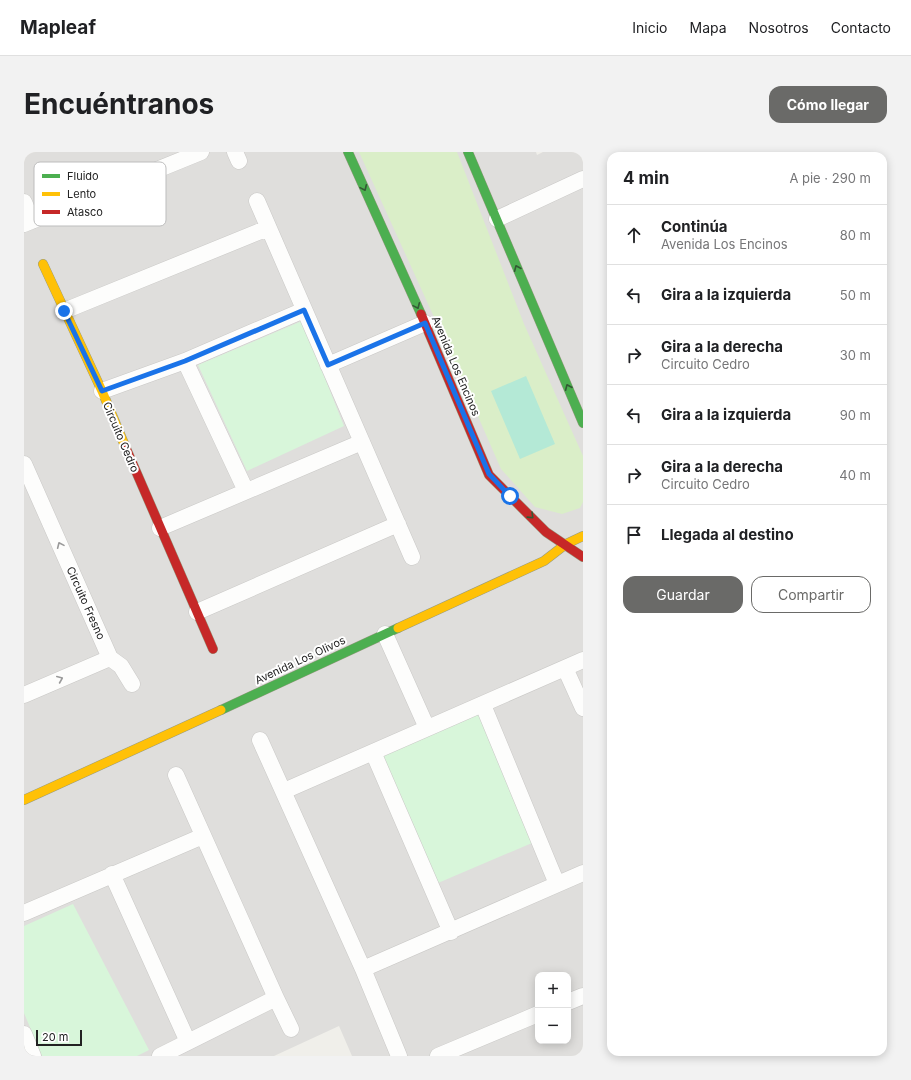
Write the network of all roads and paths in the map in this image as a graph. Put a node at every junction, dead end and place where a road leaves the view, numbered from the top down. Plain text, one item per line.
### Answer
1 (201, 152) edge
2 (348, 152) edge
3 (468, 152) edge
4 (166, 166) edge
5 (583, 179) edge
6 (257, 201) dead end
7 (24, 202) edge
8 (497, 219) junction
9 (28, 222) edge
10 (268, 228) junction
11 (43, 264) dead end
12 (304, 310) junction
13 (64, 311) junction
14 (425, 323) junction
15 (185, 361) junction
16 (328, 365) junction
17 (102, 391) junction
18 (583, 423) edge
19 (362, 442) junction
20 (24, 464) edge
21 (246, 491) junction
22 (398, 524) junction
23 (160, 528) junction
24 (583, 536) edge
25 (566, 544) junction
26 (412, 557) dead end
27 (583, 557) edge
28 (197, 612) junction
29 (385, 634) junction
30 (213, 648) dead end
31 (110, 658) junction
32 (583, 660) edge
33 (566, 668) junction
34 (132, 684) dead end
35 (24, 695) edge
36 (483, 704) junction
37 (583, 708) edge
38 (427, 728) junction
39 (260, 740) dead end
40 (373, 752) junction
41 (176, 775) dead end
42 (284, 791) junction
43 (24, 800) edge
44 (203, 836) junction
45 (583, 873) edge
46 (112, 874) junction
47 (557, 884) junction
48 (24, 913) edge
49 (450, 932) junction
50 (363, 969) junction
51 (583, 996) edge
52 (276, 998) junction
53 (571, 1001) edge
54 (535, 1015) edge
55 (291, 1029) dead end
56 (24, 1034) edge
57 (188, 1042) junction
58 (33, 1056) edge
59 (160, 1056) edge
60 (398, 1056) edge
61 (438, 1056) edge

1 - 4 street
2 -> 14 street, Avenida Los Encinos
3 - 8 street
5 - 8 street
6 - 10 street
7 - 9 street
18 -> 8 street
10 - 12 street
10 - 13 street
11 - 13 street, Circuito Cedro
12 - 15 street
12 - 16 street
13 - 17 street, Circuito Cedro
14 - 16 street
14 -> 25 street, Avenida Los Encinos
15 - 17 street
15 - 21 street
16 - 19 street
17 - 23 street, Circuito Cedro
19 - 21 street
19 - 22 street
31 -> 20 street, Circuito Fresno
21 - 23 street
22 - 26 street
22 - 28 street
23 - 28 street, Circuito Cedro
24 - 25 street, Avenida Los Olivos
25 - 27 street, Avenida Los Encinos
25 - 29 street, Avenida Los Olivos
28 - 30 street, Circuito Cedro
29 - 38 street
29 - 43 street, Avenida Los Olivos
31 - 34 street
35 -> 31 street
32 - 33 street
33 - 36 street
33 - 37 street
36 - 38 street
36 - 47 street
38 - 40 street
39 - 42 street
40 - 42 street
40 - 49 street
41 - 44 street
42 - 50 street
44 - 46 street
44 - 52 street
45 - 47 street
46 - 48 street
46 - 57 street
47 - 49 street
49 - 50 street
50 - 60 street
51 - 53 street
52 - 55 street
52 - 57 street
54 - 61 street
56 - 58 street
57 - 59 street

